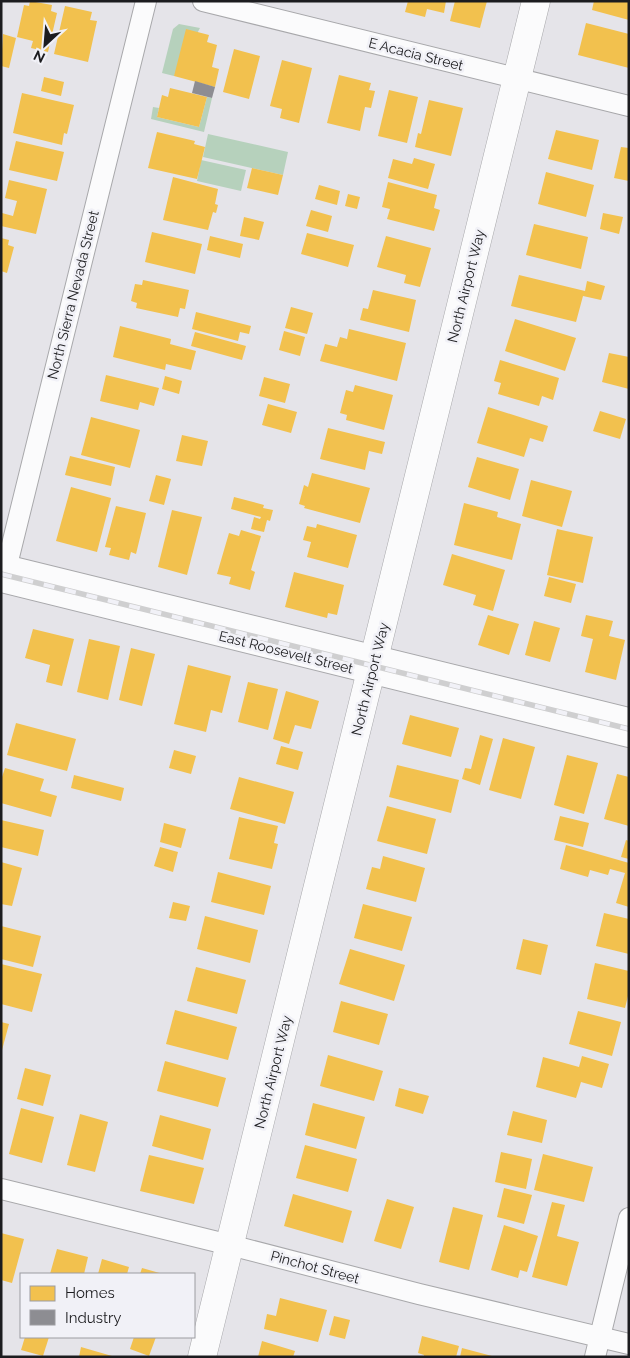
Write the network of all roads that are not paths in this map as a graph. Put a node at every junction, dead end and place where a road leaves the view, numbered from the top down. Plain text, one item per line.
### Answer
1 (146, 1) edge
2 (203, 1) edge
3 (536, 1) edge
4 (517, 80) junction
5 (629, 106) edge
6 (3, 577) edge
7 (373, 665) junction
8 (629, 718) edge
9 (629, 737) edge
10 (1, 1189) edge
11 (629, 1218) edge
12 (230, 1245) junction
13 (600, 1336) junction
14 (629, 1344) edge
15 (202, 1357) edge
16 (595, 1357) edge

1 - 6 street, North Sierra Nevada Street
2 - 4 street, E Acacia Street
3 - 4 main road, North Airport Way
4 - 5 street, E Acacia Street
4 - 7 main road, North Airport Way
6 - 7 street, East Roosevelt Street
7 - 8 street, East Roosevelt Street
7 - 9 street, East Roosevelt Street
7 - 12 main road, North Airport Way
10 - 12 street, Pinchot Street
11 - 13 street
12 - 13 street, Pinchot Street
12 - 15 main road, North Airport Way
13 - 14 street, Pinchot Street
13 - 16 street

